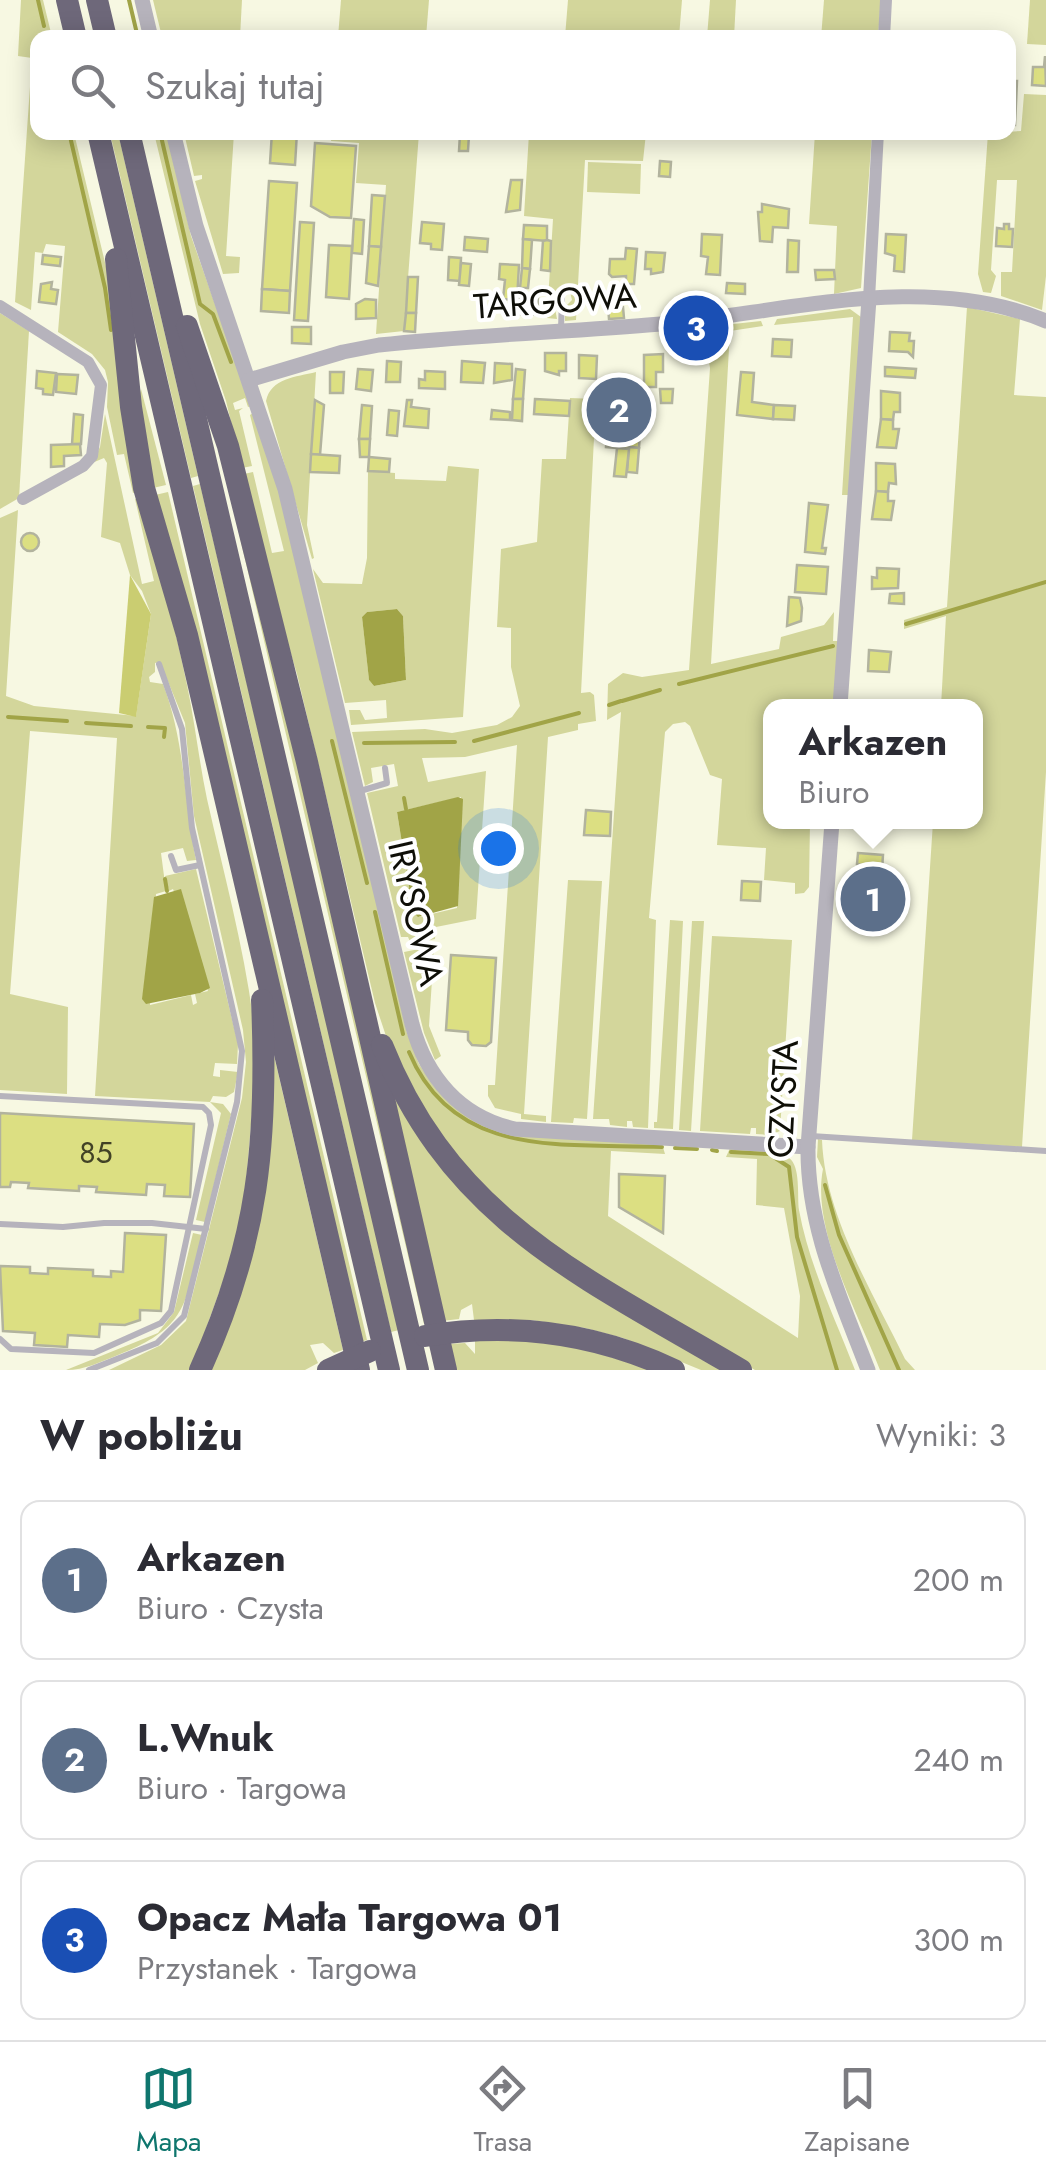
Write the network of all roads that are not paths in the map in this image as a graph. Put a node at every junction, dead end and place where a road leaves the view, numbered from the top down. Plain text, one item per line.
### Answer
1 (67, 0) edge
2 (96, 0) edge
3 (142, 0) edge
4 (886, 0) edge
5 (74, 30) edge
6 (104, 30) edge
7 (149, 30) edge
8 (884, 30) edge
9 (100, 140) edge
10 (130, 140) edge
11 (175, 140) edge
12 (878, 140) edge
13 (108, 176) junction
14 (152, 229) junction
15 (562, 298) dead end
16 (869, 299) junction
17 (0, 306) edge
18 (1046, 321) edge
19 (562, 330) junction
20 (249, 380) junction
21 (24, 499) dead end
22 (158, 664) dead end
23 (840, 699) edge
24 (386, 768) dead end
25 (357, 792) junction
26 (831, 829) edge
27 (172, 856) dead end
28 (200, 865) junction
29 (259, 942) junction
30 (359, 987) junction
31 (0, 1096) edge
32 (809, 1141) junction
33 (1046, 1151) edge
34 (0, 1224) edge
35 (189, 1226) junction
36 (206, 1228) junction
37 (0, 1338) edge
38 (331, 1368) edge
39 (89, 1370) edge
40 (200, 1370) edge
41 (359, 1370) edge
42 (389, 1370) edge
43 (418, 1370) edge
44 (446, 1370) edge
45 (674, 1370) edge
46 (741, 1370) edge
47 (868, 1370) edge

1 - 5 highway
2 - 6 highway
3 - 7 street
4 - 8 street
9 - 13 highway
10 - 14 highway
11 - 20 street, IRYSOWA
12 - 16 street
13 - 29 highway
13 - 42 highway
14 - 30 highway
14 - 43 highway
15 - 19 lane
16 - 18 street, TARGOWA
16 - 19 street, TARGOWA
16 - 23 street
17 - 21 street
19 - 20 street, TARGOWA
20 - 25 street, IRYSOWA
22 - 28 lane
24 - 25 lane
25 - 32 street, IRYSOWA
26 - 32 street, CZYSTA
27 - 28 lane
28 - 36 lane
29 - 40 highway
29 - 41 highway
30 - 44 highway
30 - 46 highway
31 - 35 lane
32 - 33 lane, IRYSOWA
32 - 47 street, CZYSTA
34 - 35 lane
35 - 36 lane
35 - 37 lane
36 - 39 lane
38 - 45 highway

